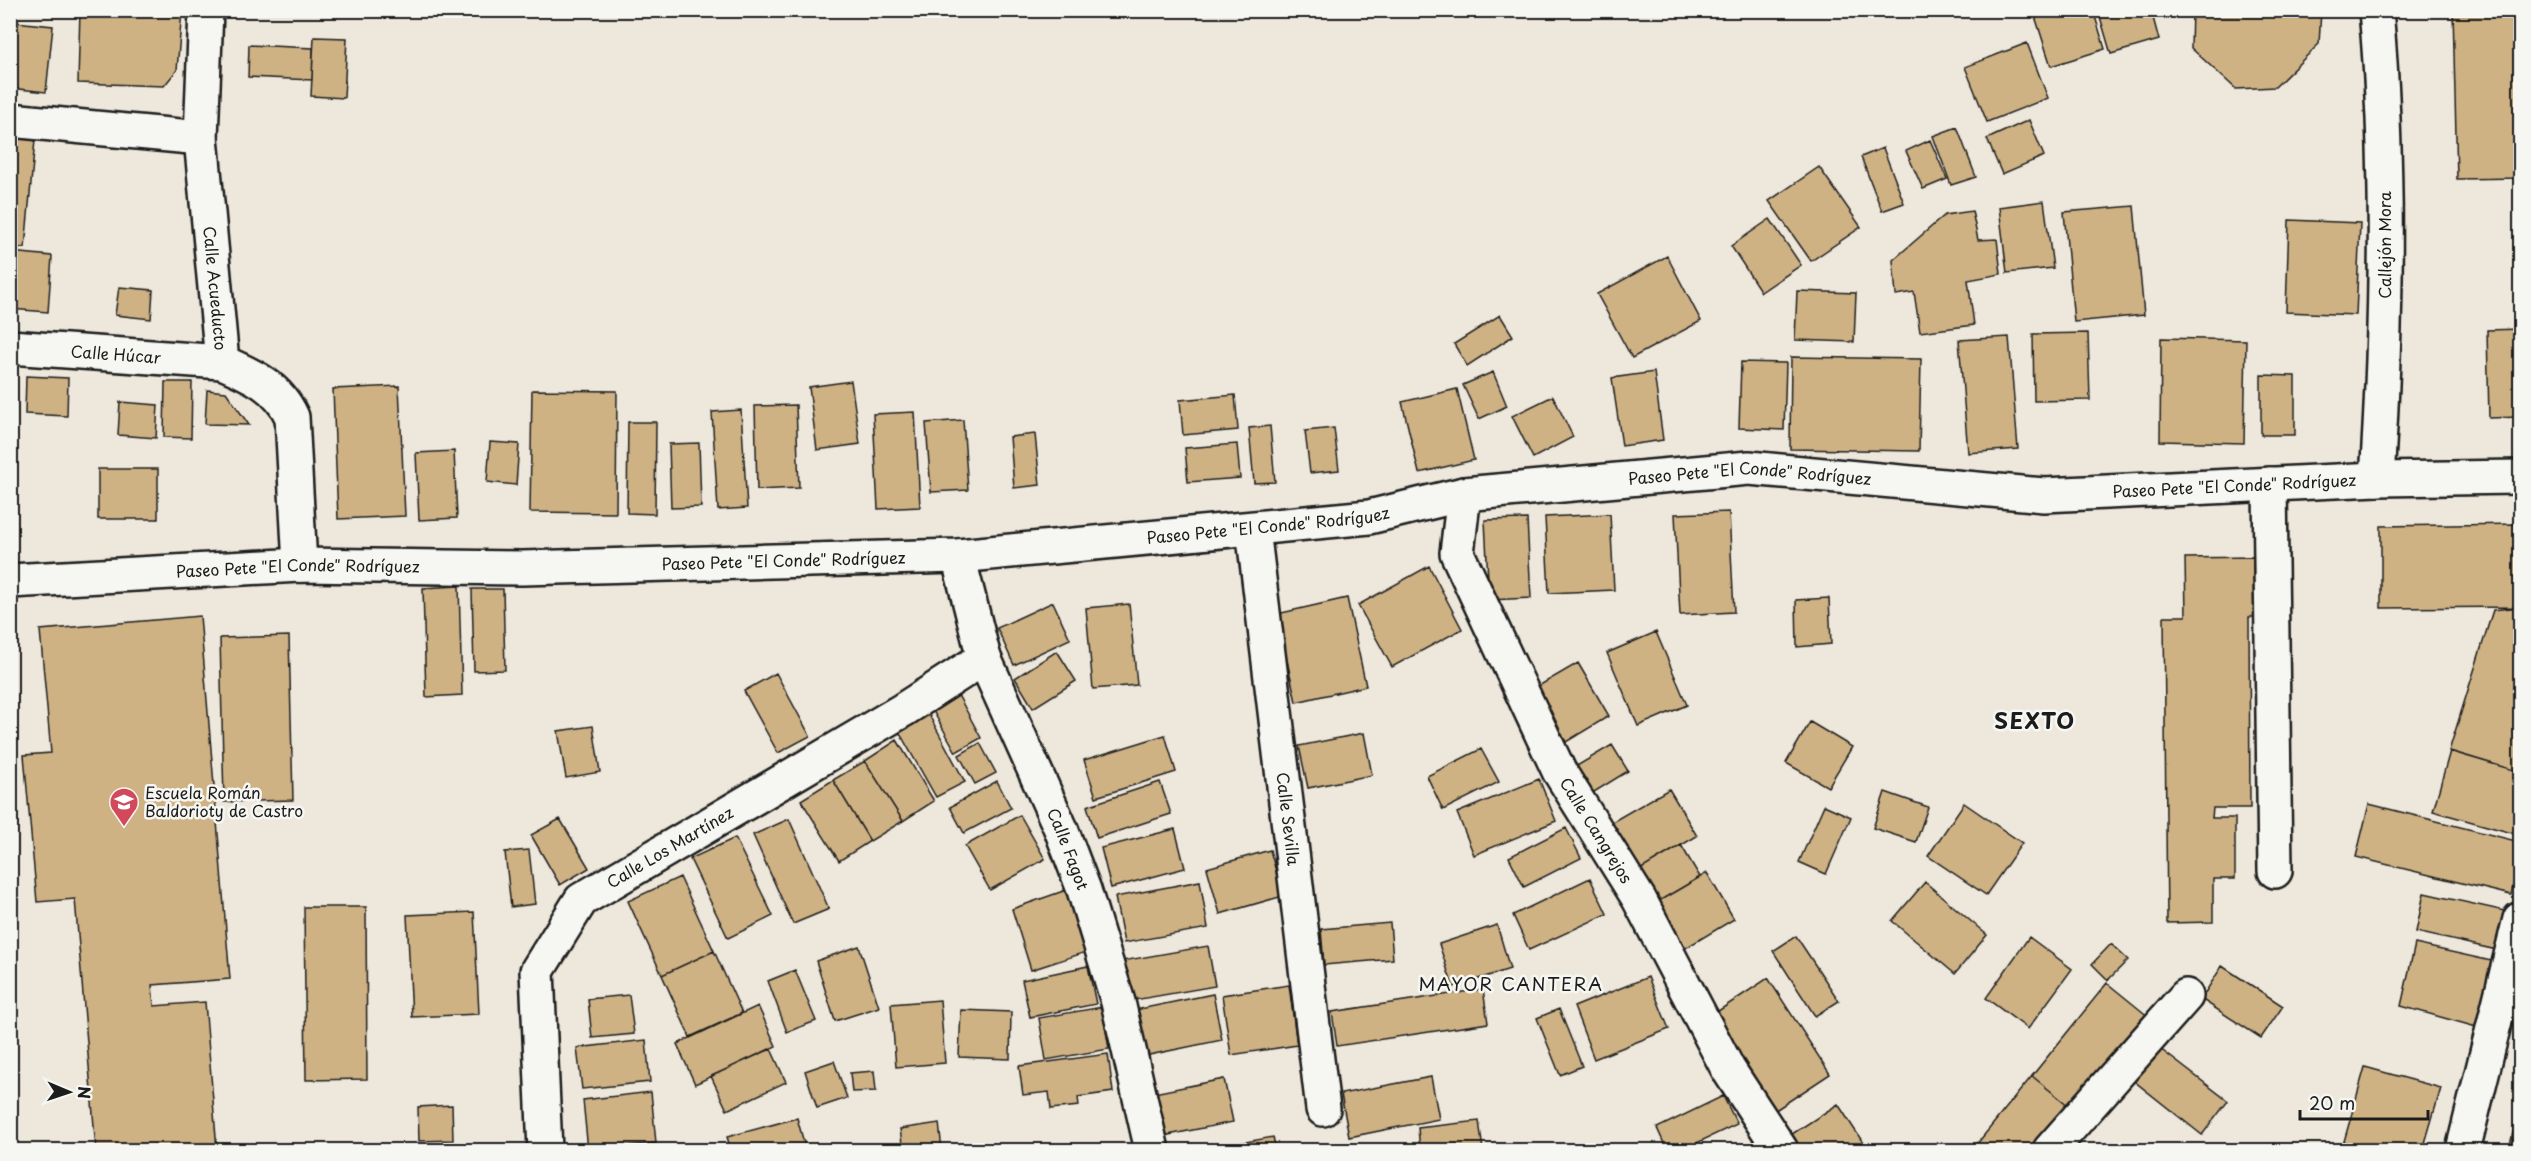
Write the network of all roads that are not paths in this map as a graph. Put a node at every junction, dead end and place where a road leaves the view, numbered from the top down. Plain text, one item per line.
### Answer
1 (206, 10) edge
2 (2376, 10) edge
3 (10, 120) edge
4 (201, 138) junction
5 (10, 347) edge
6 (222, 362) junction
7 (2520, 477) edge
8 (2377, 479) junction
9 (2270, 484) junction
10 (1464, 494) junction
11 (1253, 529) junction
12 (958, 556) junction
13 (300, 565) junction
14 (10, 581) edge
15 (984, 658) junction
16 (2275, 870) dead end
17 (2520, 919) edge
18 (2510, 995) edge
19 (2186, 996) dead end
20 (1323, 1108) dead end
21 (545, 1150) edge
22 (1152, 1150) edge
23 (1781, 1150) edge
24 (2050, 1150) edge
25 (2463, 1150) edge

1 - 4 street, Calle Acueducto
2 - 8 street, Callejón Mora
3 - 4 street
4 - 6 street, Calle Acueducto
5 - 6 street, Calle Húcar
6 - 13 street, Calle Acueducto
7 - 8 street, Paseo Pete "El Conde" Rodríguez
8 - 9 street, Paseo Pete "El Conde" Rodríguez
9 - 10 street, Paseo Pete "El Conde" Rodríguez
9 - 16 street
10 - 11 street, Paseo Pete "El Conde" Rodríguez
10 - 23 street, Calle Cangrejos
11 - 12 street, Paseo Pete "El Conde" Rodríguez
11 - 20 street, Calle Sevilla
12 - 13 street, Paseo Pete "El Conde" Rodríguez
12 - 15 street, Calle Fagot
13 - 14 street, Paseo Pete "El Conde" Rodríguez
15 - 21 street, Calle Los Martínez
15 - 22 street, Calle Fagot
17 - 18 street
18 - 25 street
19 - 24 street

